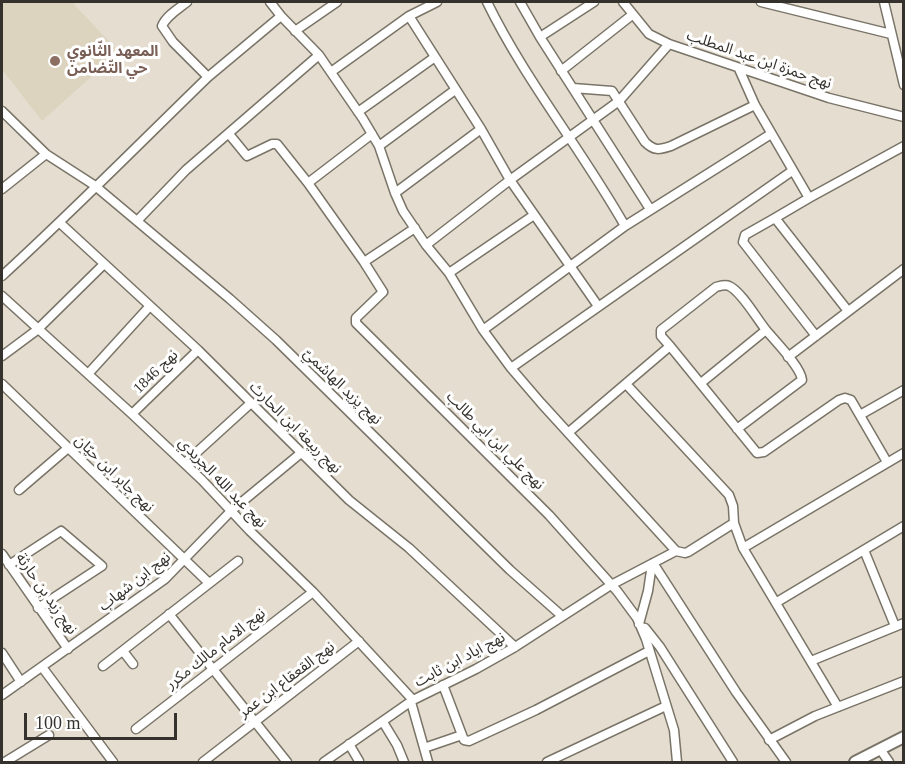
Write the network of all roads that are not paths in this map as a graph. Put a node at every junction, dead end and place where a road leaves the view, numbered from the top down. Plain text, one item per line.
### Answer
1 (187, 2) edge
2 (270, 2) edge
3 (338, 2) edge
4 (436, 2) edge
5 (487, 2) edge
6 (520, 2) edge
7 (594, 2) edge
8 (623, 2) edge
9 (761, 2) edge
10 (884, 2) edge
11 (632, 15) junction
12 (281, 16) junction
13 (409, 16) junction
14 (295, 31) junction
15 (891, 34) junction
16 (540, 37) junction
17 (669, 44) junction
18 (319, 55) junction
19 (435, 57) junction
20 (739, 69) junction
21 (561, 71) junction
22 (331, 72) junction
23 (208, 77) junction
24 (903, 84) edge
25 (573, 87) junction
26 (455, 90) junction
27 (619, 101) junction
28 (756, 105) junction
29 (2, 111) edge
30 (358, 112) junction
31 (903, 117) edge
32 (594, 120) junction
33 (10, 121) junction
34 (2, 128) edge
35 (481, 129) junction
36 (229, 134) junction
37 (372, 134) junction
38 (771, 134) junction
39 (570, 138) junction
40 (379, 146) junction
41 (903, 146) edge
42 (46, 154) junction
43 (792, 171) junction
44 (510, 180) junction
45 (308, 183) junction
46 (95, 186) junction
47 (2, 189) edge
48 (394, 193) junction
49 (809, 198) junction
50 (650, 209) junction
51 (534, 215) junction
52 (775, 218) junction
53 (137, 220) junction
54 (60, 224) junction
55 (625, 226) junction
56 (415, 228) junction
57 (426, 245) junction
58 (364, 262) junction
59 (103, 265) junction
60 (570, 267) junction
61 (903, 269) edge
62 (449, 273) junction
63 (2, 276) edge
64 (2, 296) edge
65 (598, 306) junction
66 (149, 307) junction
67 (848, 311) junction
68 (37, 330) junction
69 (483, 330) junction
70 (766, 330) junction
71 (816, 336) junction
72 (669, 346) junction
73 (198, 350) junction
74 (2, 356) edge
75 (788, 357) junction
76 (511, 368) junction
77 (88, 374) junction
78 (700, 383) junction
79 (2, 384) edge
80 (626, 384) junction
81 (903, 390) edge
82 (251, 403) junction
83 (132, 414) junction
84 (860, 415) junction
85 (736, 429) junction
86 (568, 432) junction
87 (68, 448) junction
88 (301, 453) junction
89 (903, 453) edge
90 (887, 462) junction
91 (185, 463) junction
92 (19, 490) dead end
93 (231, 512) junction
94 (734, 524) junction
95 (903, 526) edge
96 (743, 548) junction
97 (864, 550) junction
98 (676, 551) junction
99 (2, 554) edge
100 (184, 560) junction
101 (238, 561) dead end
102 (653, 563) junction
103 (9, 565) junction
104 (209, 583) junction
105 (611, 585) junction
106 (313, 592) junction
107 (777, 602) junction
108 (38, 608) junction
109 (169, 614) junction
110 (562, 616) junction
111 (639, 621) junction
112 (899, 624) edge
113 (359, 641) junction
114 (515, 646) junction
115 (68, 649) junction
116 (123, 651) junction
117 (649, 651) junction
118 (2, 653) edge
119 (812, 661) junction
120 (133, 664) dead end
121 (103, 666) dead end
122 (42, 667) junction
123 (213, 668) junction
124 (903, 681) edge
125 (21, 682) junction
126 (443, 685) junction
127 (2, 695) edge
128 (412, 701) junction
129 (666, 706) junction
130 (838, 707) junction
131 (254, 721) junction
132 (383, 722) junction
133 (136, 729) dead end
134 (49, 735) dead end
135 (462, 735) junction
136 (903, 737) edge
137 (769, 740) junction
138 (349, 744) junction
139 (424, 748) junction
140 (880, 749) junction
141 (359, 761) dead end
142 (5, 762) edge
143 (113, 762) edge
144 (203, 762) edge
145 (286, 762) edge
146 (324, 762) edge
147 (404, 762) edge
148 (428, 762) edge
149 (547, 762) edge
150 (676, 762) edge
151 (734, 762) edge
152 (786, 762) edge
153 (855, 762) edge
154 (889, 762) edge

1 - 23 street
2 - 12 street
3 - 14 street
4 - 13 street
5 - 39 street
6 - 16 street
7 - 16 street
8 - 11 street, نهج حمزة ابن عبد المطلب
9 - 15 street
10 - 15 street
11 - 17 street, نهج حمزة ابن عبد المطلب
11 - 21 street
12 - 14 street
12 - 23 street
13 - 19 street
13 - 22 street
14 - 18 street
15 - 24 street
16 - 21 street
17 - 20 street, نهج حمزة ابن عبد المطلب
17 - 27 street
18 - 22 street
18 - 36 street
19 - 26 street
19 - 30 street
20 - 28 street
20 - 31 street, نهج حمزة ابن عبد المطلب
21 - 25 street
22 - 30 street
23 - 46 street
25 - 27 street
25 - 32 street
26 - 35 street
26 - 40 street
27 - 28 street
27 - 32 street
28 - 38 street
29 - 33 street, نهج يزيد الهاشميّ
30 - 37 street
32 - 39 street
32 - 50 street
33 - 34 street
33 - 42 street, نهج يزيد الهاشميّ
35 - 44 street
35 - 48 street
36 - 45 street
36 - 53 street
37 - 40 street
37 - 45 street
38 - 43 street
38 - 50 street
39 - 44 street
39 - 55 street
40 - 48 street
41 - 49 street
42 - 46 street, نهج يزيد الهاشميّ
42 - 47 street
43 - 49 street
43 - 65 street
44 - 51 street
44 - 57 street
45 - 58 street
46 - 53 street, نهج يزيد الهاشميّ
46 - 54 street
48 - 56 street
49 - 52 street
50 - 55 street
51 - 60 street
51 - 62 street
52 - 67 street
52 - 71 street
53 - 110 street, نهج يزيد الهاشميّ
54 - 59 street, نهج ربيعة ابن الحارث
54 - 63 street
55 - 60 street
56 - 57 street
56 - 58 street
57 - 62 street
58 - 105 street, نهج علي ابن ابي طالب
59 - 66 street, نهج ربيعة ابن الحارث
59 - 68 street
60 - 65 street
60 - 69 street
61 - 67 street
62 - 69 street
64 - 68 street, نهج عبد الله الجريدي
65 - 76 street
66 - 73 street, نهج ربيعة ابن الحارث
66 - 77 street
67 - 71 street
68 - 74 street
68 - 77 street, نهج عبد الله الجريدي
69 - 76 street
70 - 72 street
70 - 75 street
70 - 78 street
71 - 75 street
72 - 78 street
72 - 80 street
73 - 82 street, نهج ربيعة ابن الحارث
73 - 83 street, نهج 1846
75 - 85 street
76 - 86 street
77 - 83 street, نهج عبد الله الجريدي
78 - 85 street
79 - 87 street, نهج جابر ابن حيّان
80 - 86 street
80 - 94 street
81 - 84 street
82 - 88 street, نهج ربيعة ابن الحارث
82 - 91 street
83 - 91 street, نهج عبد الله الجريدي
84 - 85 street
84 - 90 street
86 - 98 street
87 - 92 street
87 - 100 street, نهج جابر ابن حيّان
88 - 93 street, نهج ابن شهاب
88 - 114 street, نهج ربيعة ابن الحارث
89 - 90 street
90 - 96 street
91 - 93 street, نهج عبد الله الجريدي
93 - 100 street, نهج ابن شهاب
93 - 106 street, نهج عبد الله الجريدي
94 - 96 street
94 - 98 street, نهج اياد ابن ثابت
95 - 97 street
96 - 107 street
97 - 107 street
97 - 112 street
98 - 102 street, نهج اياد ابن ثابت
99 - 103 street, نهج زيد بن حارثة
100 - 104 street, نهج جابر ابن حيّان
100 - 115 street, نهج ابن شهاب
101 - 104 street
102 - 105 street, نهج اياد ابن ثابت
102 - 111 street
102 - 137 street
103 - 108 street, نهج زيد بن حارثة
103 - 108 street
104 - 109 street
105 - 110 street, نهج اياد ابن ثابت
105 - 111 street, نهج علي ابن ابي طالب
106 - 113 street, نهج عبد الله الجريدي
106 - 123 street, نهج الامام مالك مكرر
107 - 119 street
108 - 115 street, نهج زيد بن حارثة
109 - 116 street
109 - 123 street
110 - 114 street, نهج اياد ابن ثابت
111 - 117 street
111 - 151 street, نهج علي ابن ابي طالب
112 - 119 street
113 - 128 street, نهج عبد الله الجريدي
113 - 131 street, نهج القعقاع ابن عمر
114 - 126 street, نهج اياد ابن ثابت
115 - 122 street, نهج ابن شهاب
116 - 120 street
116 - 121 street
117 - 129 street
117 - 135 street
118 - 125 street
119 - 130 street
122 - 125 street, نهج ابن شهاب
122 - 143 street
123 - 131 street
123 - 133 street, نهج الامام مالك مكرر
124 - 130 street
125 - 127 street, نهج ابن شهاب
126 - 128 street, نهج اياد ابن ثابت
126 - 135 street
128 - 132 street, نهج اياد ابن ثابت
128 - 139 street
129 - 149 street
129 - 150 street
130 - 137 street
131 - 144 street, نهج القعقاع ابن عمر
131 - 145 street
132 - 138 street, نهج اياد ابن ثابت
132 - 147 street
134 - 142 street
135 - 139 street
136 - 140 street
137 - 152 street
138 - 141 street
138 - 146 street, نهج اياد ابن ثابت
139 - 148 street
140 - 153 street
140 - 154 street

